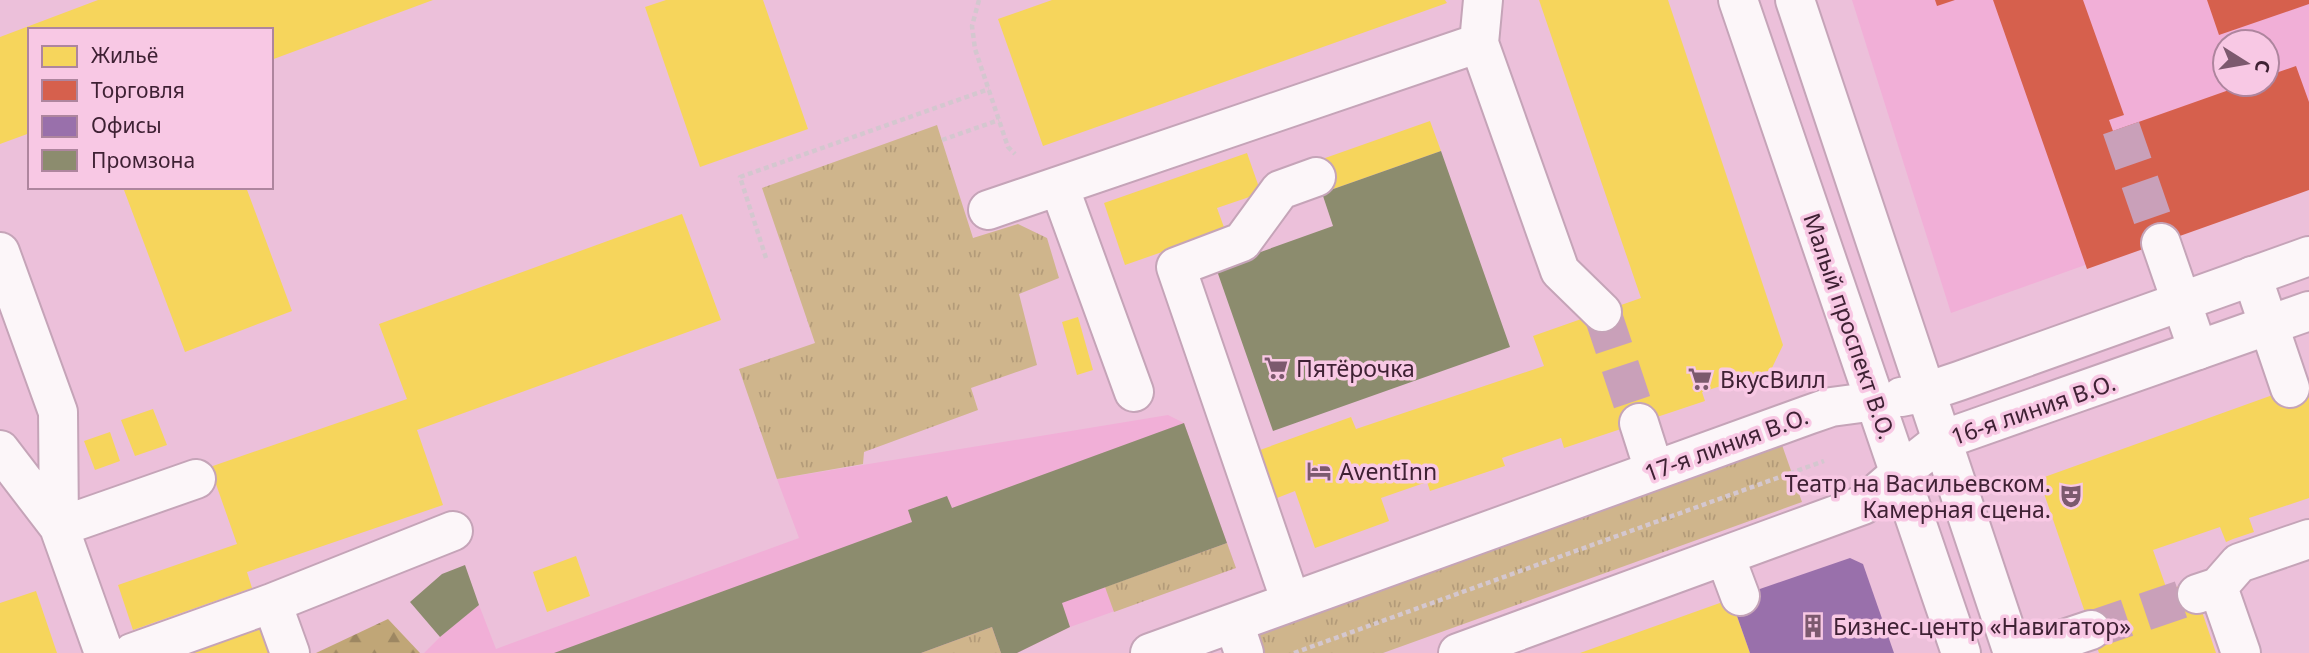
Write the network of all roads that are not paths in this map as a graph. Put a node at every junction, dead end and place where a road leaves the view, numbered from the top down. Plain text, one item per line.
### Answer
1 (1483, 0) edge
2 (1738, 0) edge
3 (1795, 0) edge
4 (1479, 43) junction
5 (1316, 177) dead end
6 (1059, 186) junction
7 (988, 210) dead end
8 (2161, 243) tunnel mouth
9 (0, 253) edge
10 (2309, 256) edge
11 (2252, 276) junction
12 (2181, 302) junction
13 (2309, 311) edge
14 (1602, 312) tunnel mouth
15 (2269, 325) junction
16 (2198, 350) junction
17 (2290, 388) dead end
18 (1134, 392) dead end
19 (1926, 392) junction
20 (1876, 401) junction
21 (1639, 423) tunnel mouth
22 (1942, 440) junction
23 (0, 450) edge
24 (1654, 470) junction
25 (1900, 473) junction
26 (196, 479) dead end
27 (59, 527) junction
28 (453, 531) dead end
29 (2309, 539) edge
30 (1725, 556) junction
31 (1740, 596) dead end
32 (1291, 602) junction
33 (272, 603) junction
34 (2091, 630) tunnel mouth
35 (1239, 638) edge
36 (1511, 644) edge
37 (104, 653) edge
38 (132, 653) edge
39 (290, 653) edge
40 (1150, 653) edge
41 (1458, 653) edge
42 (1961, 653) edge
43 (2013, 653) edge
44 (2022, 653) edge
45 (2241, 653) edge

1 - 4 main road
2 - 20 main road, Малый проспект В.О.
3 - 19 main road
4 - 6 main road
4 - 14 main road
5 - 32 main road
6 - 7 main road
6 - 18 main road
8 - 12 main road
9 - 27 main road
10 - 11 main road, 17-я линия В.О.
11 - 12 main road, 17-я линия В.О.
11 - 15 main road
12 - 16 main road
12 - 19 main road, 17-я линия В.О.
13 - 15 main road, 16-я линия В.О.
15 - 16 main road, 16-я линия В.О.
15 - 17 main road
16 - 22 main road, 16-я линия В.О.
19 - 20 main road, 17-я линия В.О.
19 - 22 main road
20 - 24 main road, 17-я линия В.О.
20 - 25 main road, Малый проспект В.О.
21 - 24 main road
22 - 25 main road, 16-я линия В.О.
22 - 43 main road
23 - 27 main road
24 - 32 main road, 17-я линия В.О.
25 - 30 main road, 16-я линия В.О.
25 - 42 main road, Малый проспект В.О.
26 - 27 main road
27 - 37 main road
28 - 33 main road
29 - 45 main road
30 - 31 main road
30 - 36 main road, 16-я линия В.О.
32 - 35 main road, 17-я линия В.О.
33 - 38 main road
33 - 39 main road
34 - 44 main road
35 - 40 main road, 17-я линия В.О.
36 - 41 main road, 16-я линия В.О.

